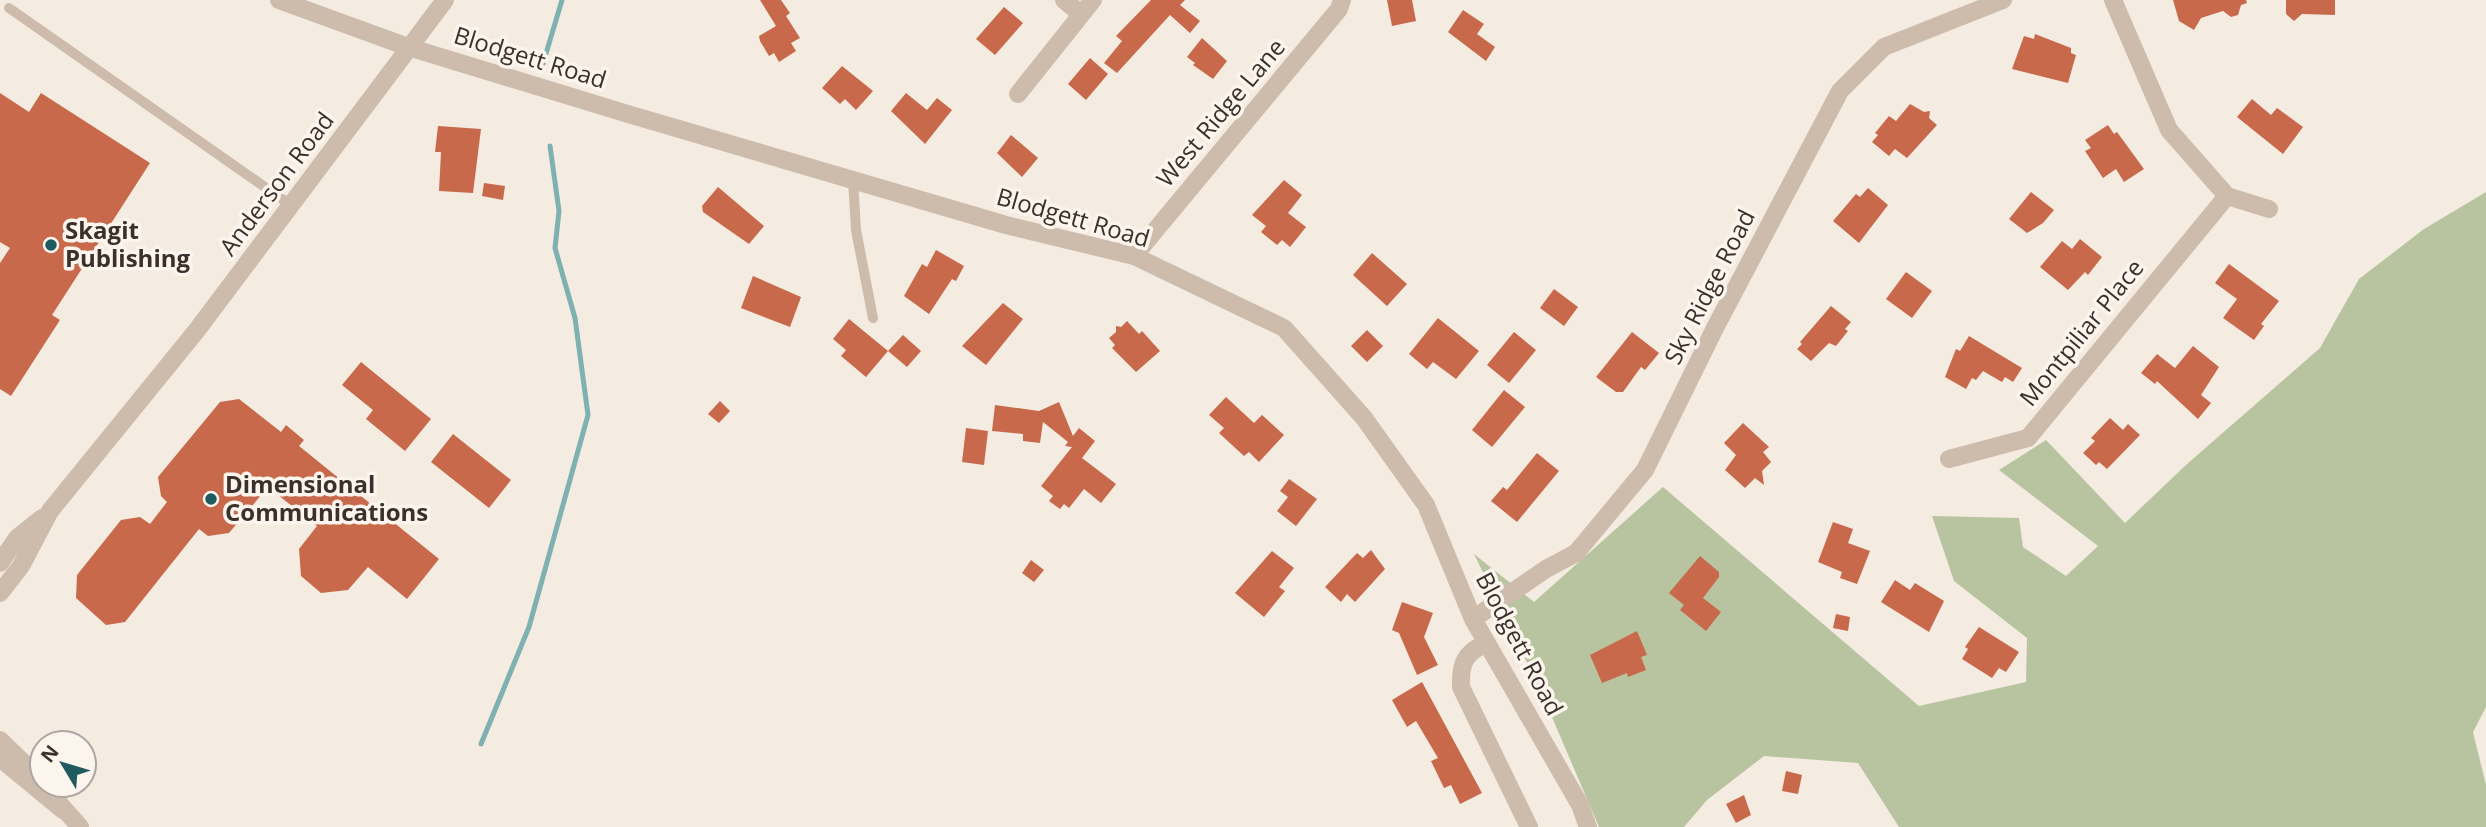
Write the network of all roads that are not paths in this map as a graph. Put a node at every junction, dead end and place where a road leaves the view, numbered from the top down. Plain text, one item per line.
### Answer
1 (279, 0) edge
2 (445, 0) edge
3 (1064, 0) edge
4 (1342, 0) edge
5 (2003, 0) edge
6 (2113, 0) edge
7 (1087, 7) edge
8 (9, 8) dead end
9 (408, 47) junction
10 (1018, 94) dead end
11 (853, 180) junction
12 (2227, 196) junction
13 (293, 206) junction
14 (2269, 209) dead end
15 (1134, 256) junction
16 (873, 318) dead end
17 (1949, 459) dead end
18 (50, 511) junction
19 (0, 563) edge
20 (0, 593) edge
21 (1473, 619) junction
22 (1486, 643) junction
23 (0, 740) edge
24 (0, 758) edge
25 (28, 767) edge
26 (55, 799) edge
27 (62, 810) junction
28 (78, 826) edge
29 (1530, 827) edge
30 (1588, 827) edge

1 - 9 street, Blodgett Road
2 - 9 street, Anderson Road
3 - 7 street
4 - 15 street, West Ridge Lane
5 - 21 street, Sky Ridge Road
6 - 12 street
7 - 10 street
8 - 13 lane
9 - 11 street, Blodgett Road
9 - 13 street, Anderson Road
11 - 15 street, Blodgett Road
11 - 16 lane
12 - 14 street
12 - 17 street, Montpiliar Place
13 - 18 street, Anderson Road
15 - 21 street, Blodgett Road
18 - 19 street, Anderson Road
18 - 20 street, Anderson Road
21 - 22 street, Blodgett Road
22 - 29 street
22 - 30 street, Blodgett Road
23 - 25 street
24 - 27 street
26 - 27 street
27 - 28 street

